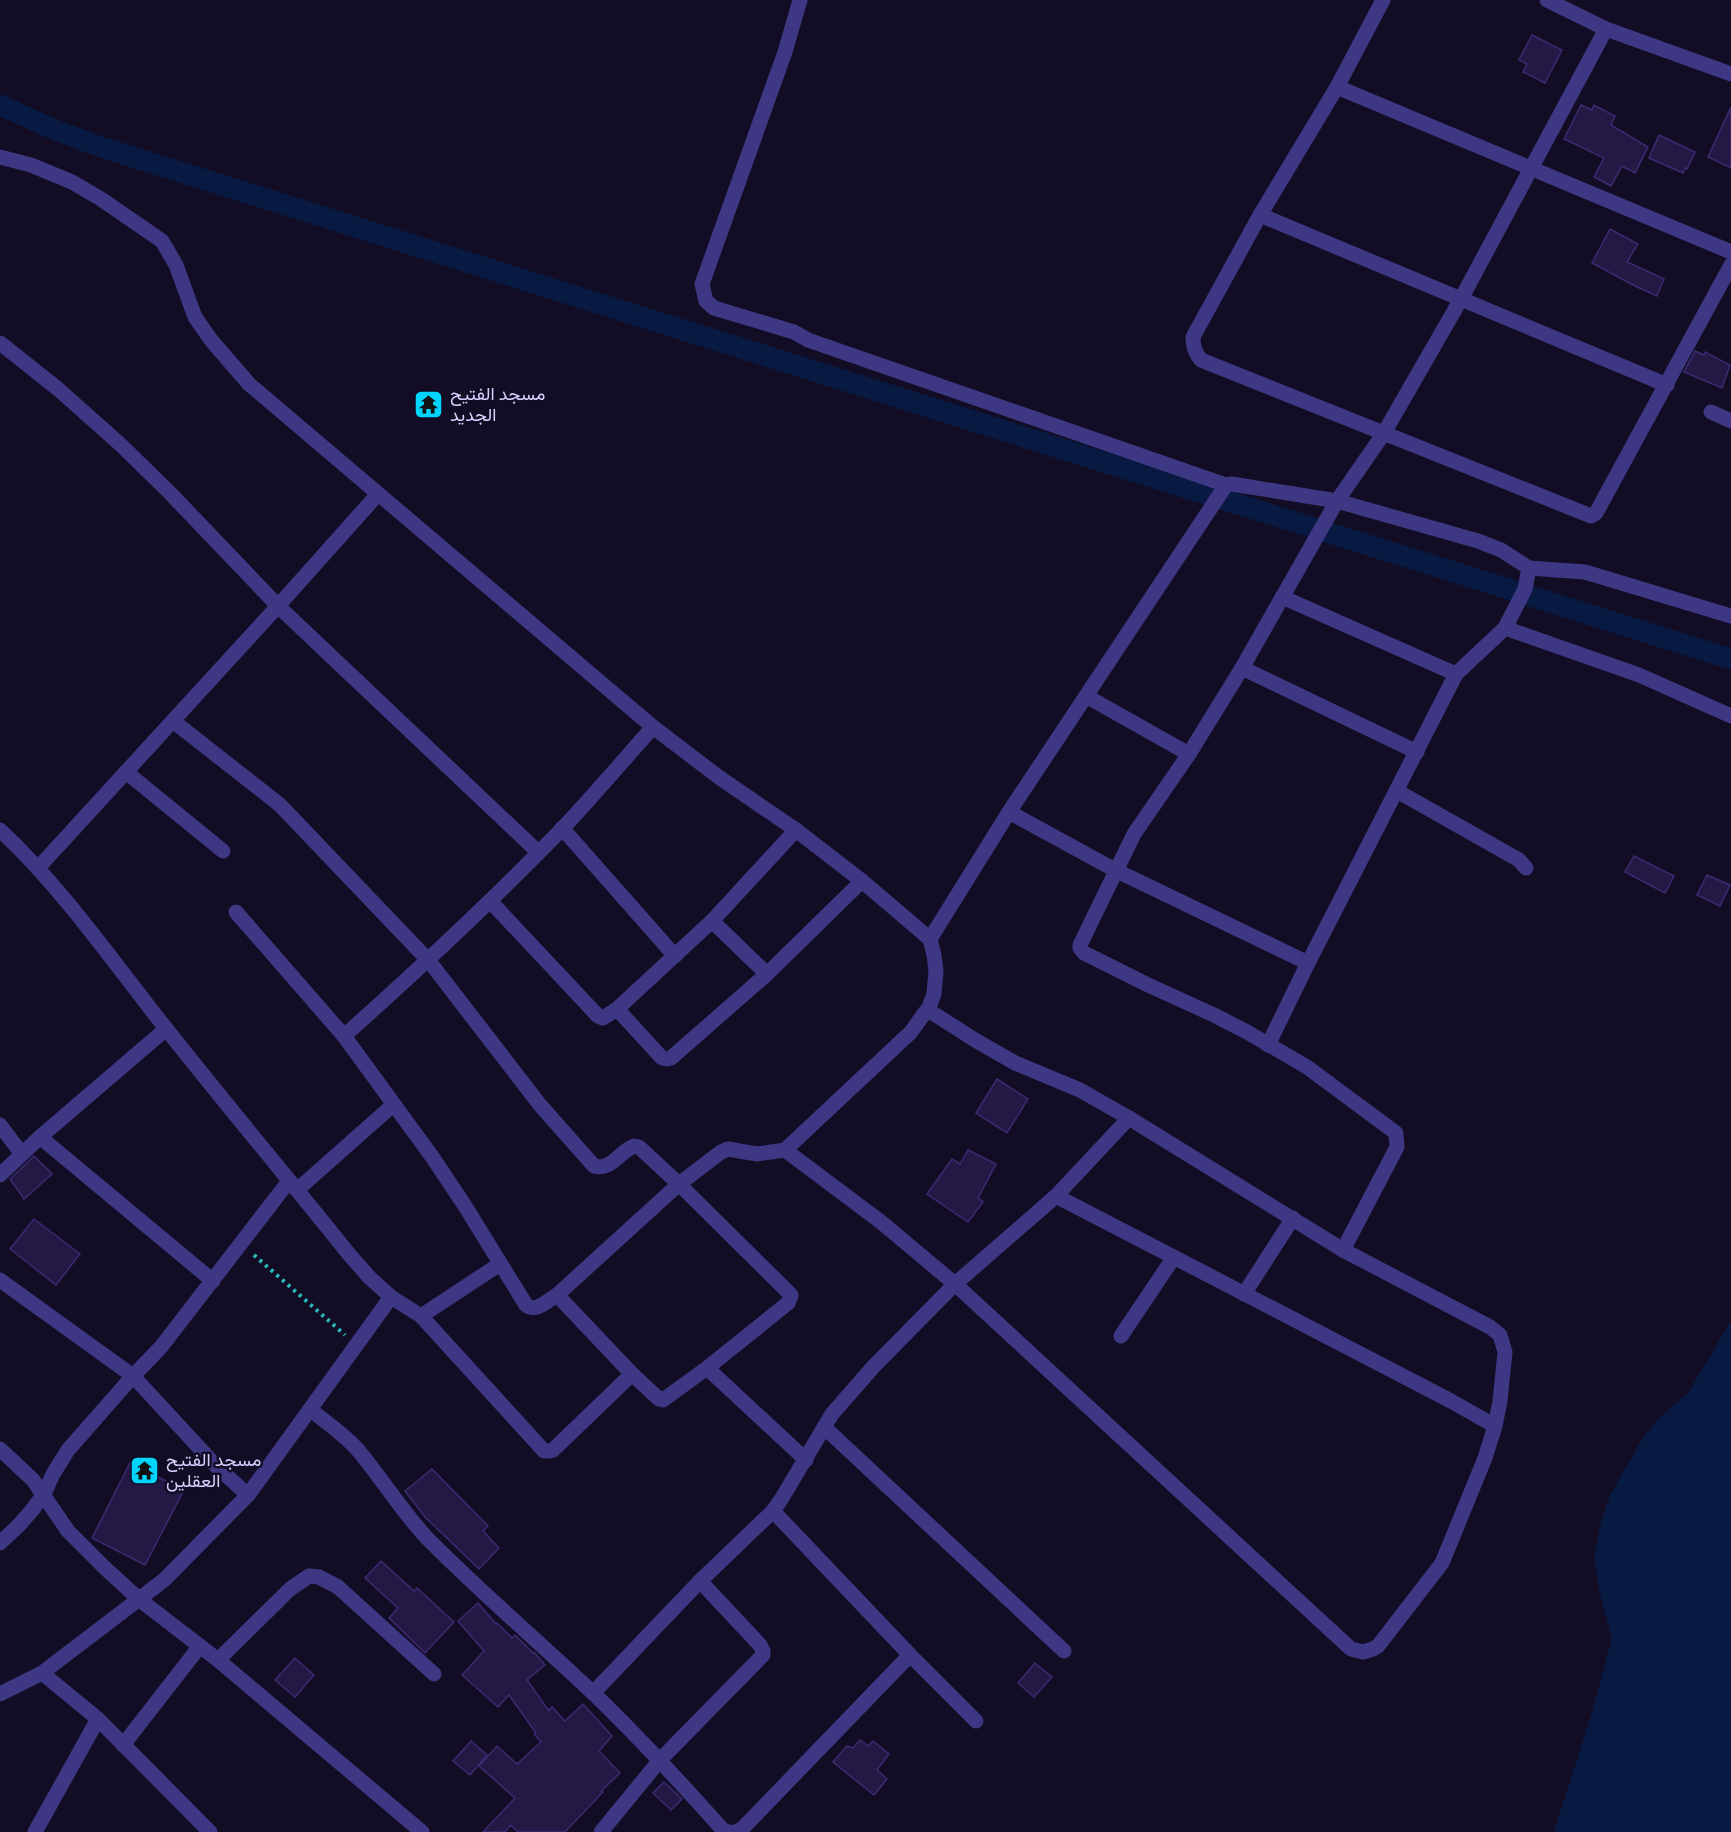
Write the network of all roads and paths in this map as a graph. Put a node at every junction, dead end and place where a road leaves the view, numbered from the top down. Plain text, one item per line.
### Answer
1 (800, 0) edge
2 (1383, 0) edge
3 (1547, 0) edge
4 (1606, 29) junction
5 (1731, 74) edge
6 (1337, 87) junction
7 (0, 157) edge
8 (1532, 168) junction
9 (1260, 215) junction
10 (1731, 252) edge
11 (1731, 265) edge
12 (1461, 298) junction
13 (0, 343) edge
14 (1667, 385) junction
15 (1711, 412) dead end
16 (1731, 421) edge
17 (1384, 433) junction
18 (1226, 485) junction
19 (378, 494) junction
20 (1337, 501) junction
21 (1529, 568) junction
22 (1282, 597) junction
23 (278, 606) junction
24 (1731, 616) edge
25 (1505, 628) junction
26 (1242, 668) junction
27 (1456, 674) junction
28 (1086, 696) junction
29 (1731, 716) edge
30 (173, 721) junction
31 (653, 727) junction
32 (1417, 752) junction
33 (1189, 754) junction
34 (126, 772) junction
35 (1396, 791) junction
36 (1009, 812) junction
37 (562, 828) junction
38 (0, 830) edge
39 (796, 831) junction
40 (223, 851) dead end
41 (538, 852) junction
42 (38, 868) junction
43 (1526, 868) dead end
44 (1115, 870) junction
45 (862, 881) junction
46 (490, 901) junction
47 (236, 912) dead end
48 (712, 921) junction
49 (930, 939) junction
50 (675, 956) junction
51 (429, 961) junction
52 (1308, 963) junction
53 (767, 974) junction
54 (617, 1009) junction
55 (928, 1010) junction
56 (166, 1029) junction
57 (344, 1036) junction
58 (1268, 1045) junction
59 (393, 1105) junction
60 (1129, 1118) junction
61 (0, 1125) edge
62 (40, 1137) junction
63 (785, 1150) junction
64 (22, 1154) junction
65 (0, 1175) edge
66 (679, 1184) junction
67 (293, 1185) junction
68 (1056, 1196) junction
69 (1293, 1218) junction
70 (242, 1244) junction
71 (1343, 1250) junction
72 (1174, 1257) junction
73 (500, 1264) junction
74 (0, 1280) edge
75 (213, 1281) junction
76 (955, 1284) junction
77 (1244, 1294) junction
78 (557, 1295) junction
79 (391, 1297) junction
80 (421, 1317) junction
81 (1121, 1336) dead end
82 (356, 1345) junction
83 (707, 1368) junction
84 (632, 1374) junction
85 (133, 1376) junction
86 (311, 1410) junction
87 (1496, 1426) junction
88 (824, 1427) junction
89 (0, 1449) edge
90 (806, 1460) junction
91 (44, 1494) junction
92 (248, 1495) junction
93 (773, 1511) junction
94 (0, 1543) edge
95 (700, 1581) junction
96 (140, 1600) junction
97 (200, 1646) junction
98 (1064, 1651) dead end
99 (910, 1655) junction
100 (218, 1660) junction
101 (42, 1673) junction
102 (434, 1674) dead end
103 (592, 1693) junction
104 (0, 1694) edge
105 (98, 1719) junction
106 (976, 1721) dead end
107 (123, 1745) junction
108 (660, 1760) junction
109 (34, 1832) edge
110 (210, 1832) edge
111 (422, 1832) edge
112 (601, 1832) edge
113 (729, 1832) edge
114 (735, 1832) edge

1 - 18 street
2 - 6 street
3 - 4 street
4 - 5 street
4 - 8 street
6 - 8 street
6 - 9 street
7 - 19 street
8 - 10 street
8 - 12 street
9 - 12 street
9 - 17 street
11 - 14 street
12 - 14 street
12 - 17 street
13 - 23 street
14 - 17 street
15 - 16 street
17 - 20 street
18 - 20 street
18 - 28 street
19 - 23 street
19 - 31 street
20 - 21 street
20 - 22 street
21 - 24 street
21 - 25 street
22 - 26 street
22 - 27 street
23 - 30 street
23 - 41 street
25 - 27 street
25 - 29 street
26 - 32 street
26 - 33 street
27 - 32 street
28 - 33 street
28 - 36 street
30 - 34 street
30 - 51 street
31 - 37 street
31 - 39 street
32 - 35 street
33 - 44 street
34 - 40 street
34 - 42 street
35 - 43 street
35 - 52 street
36 - 44 street
36 - 49 street
37 - 41 street
37 - 50 street
38 - 42 street
39 - 45 street
39 - 48 street
41 - 46 street
42 - 56 street
44 - 52 street
44 - 58 street
45 - 49 street
45 - 53 street
46 - 51 street
46 - 54 street
47 - 57 street
48 - 50 street
48 - 53 street
49 - 55 street
50 - 54 street
51 - 57 street
51 - 66 street
52 - 58 street
53 - 54 street
55 - 60 street
55 - 63 street
56 - 62 street
56 - 67 street
57 - 59 street
58 - 71 street
59 - 67 street
59 - 73 street
60 - 68 street
60 - 69 street
61 - 64 street
62 - 64 street
62 - 75 street
63 - 66 street
63 - 76 street
64 - 65 street
66 - 78 street
66 - 83 street
67 - 70 street
67 - 79 street
68 - 72 street
68 - 76 street
69 - 71 street
69 - 77 street
70 - 75 street
70 - 82 path
71 - 87 street
72 - 77 street
72 - 81 street
73 - 78 street
73 - 80 street
74 - 85 street
75 - 85 street
76 - 87 street
76 - 88 street
77 - 87 street
78 - 84 street
79 - 80 street
79 - 82 street
80 - 84 street
82 - 86 street
83 - 84 street
83 - 90 street
85 - 91 street
85 - 92 street
86 - 92 street
86 - 103 street
88 - 90 street
88 - 98 street
89 - 91 street
90 - 93 street
91 - 94 street
91 - 96 street
92 - 96 street
93 - 95 street
93 - 99 street
95 - 103 street
95 - 108 street
96 - 97 street
96 - 101 street
97 - 100 street
97 - 107 street
99 - 106 street
99 - 114 street
100 - 102 street
100 - 111 street
101 - 104 street
101 - 105 street
103 - 108 street
105 - 107 street
105 - 109 street
107 - 110 street
108 - 112 street
108 - 113 street

